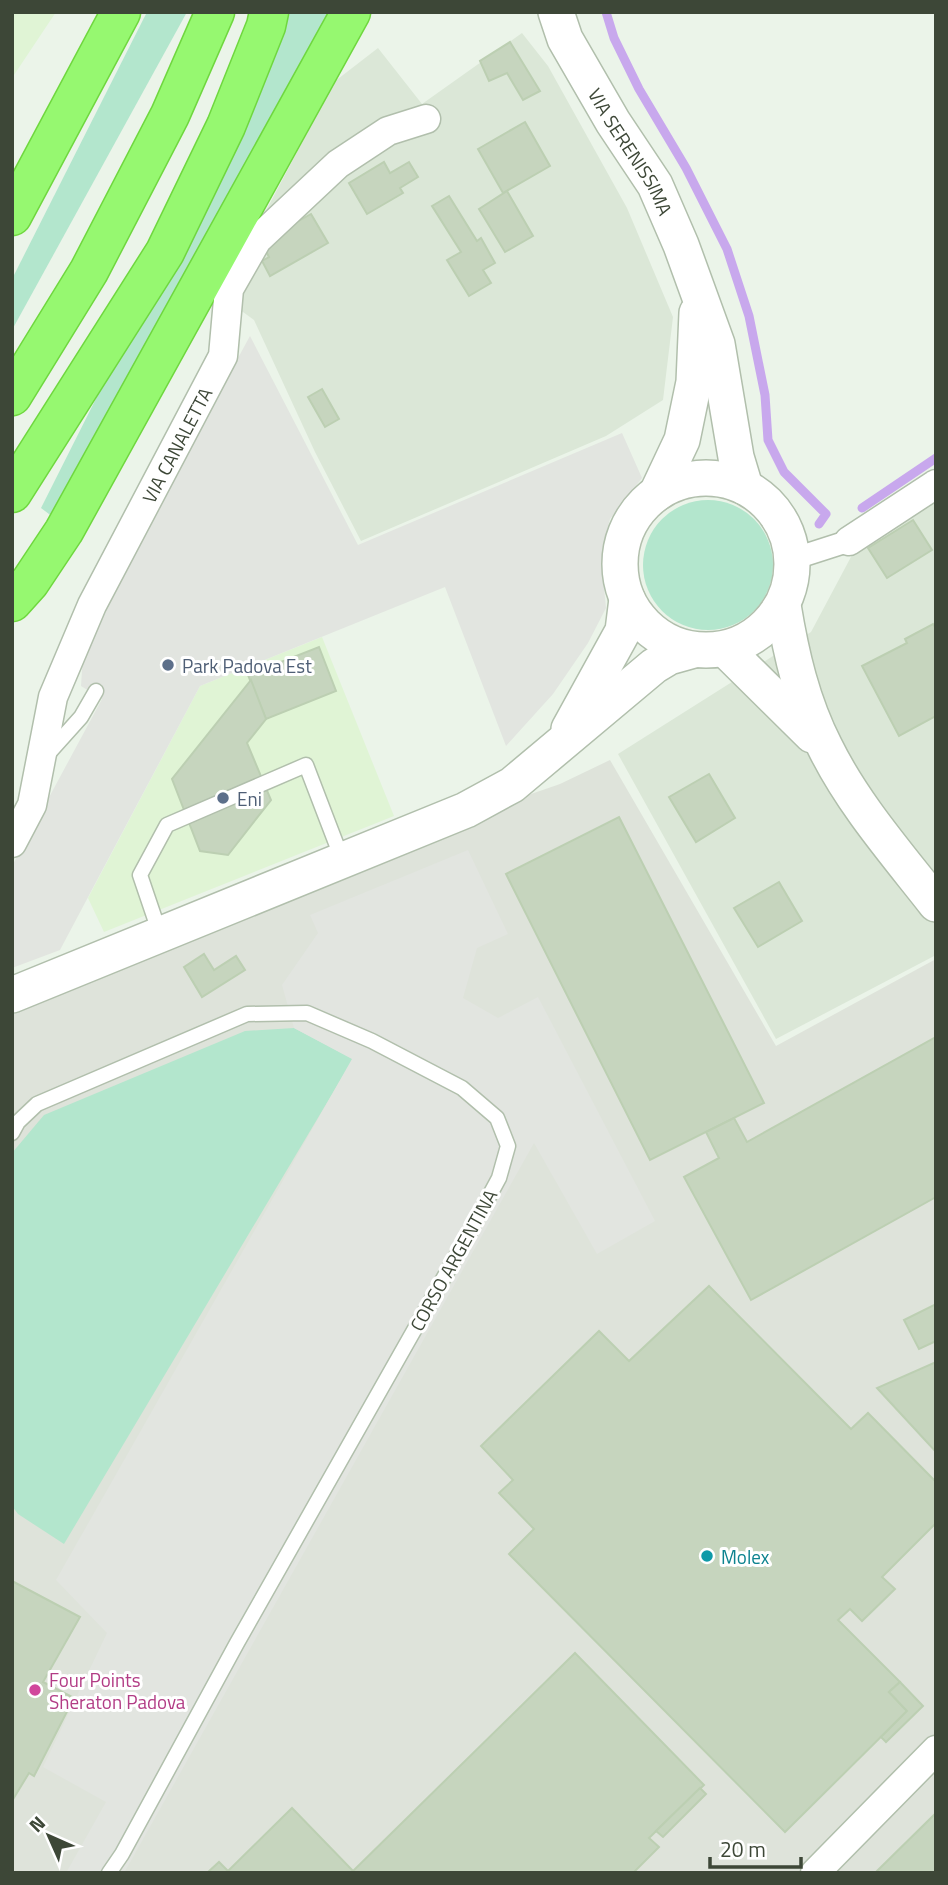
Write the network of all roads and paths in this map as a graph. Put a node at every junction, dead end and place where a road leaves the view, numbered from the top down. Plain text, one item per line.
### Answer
1 (121, 12) edge
2 (215, 12) edge
3 (269, 12) edge
4 (351, 12) edge
5 (556, 12) edge
6 (426, 119) dead end
7 (12, 216) edge
8 (698, 295) junction
9 (12, 396) edge
10 (936, 484) edge
11 (745, 487) junction
12 (657, 493) junction
13 (12, 494) edge
14 (849, 541) joint
15 (793, 559) junction
16 (627, 599) junction
17 (12, 602) edge
18 (782, 605) junction
19 (710, 650) junction
20 (96, 691) dead end
21 (559, 747) junction
22 (824, 747) junction
23 (40, 763) junction
24 (12, 843) edge
25 (343, 860) junction
26 (936, 904) edge
27 (160, 935) junction
28 (12, 995) edge
29 (12, 1133) edge
30 (936, 1750) edge
31 (109, 1873) edge
32 (815, 1873) edge

1 - 7 highway
2 - 9 highway
3 - 13 highway
4 - 17 highway
5 - 8 street, VIA SERENISSIMA
6 - 23 street, VIA CANALETTA
8 - 11 street, VIA SERENISSIMA
8 - 12 street, VIA SERENISSIMA
10 - 14 street
11 - 12 street, VIA SERENISSIMA
11 - 15 street, VIA SERENISSIMA
12 - 16 street, VIA SERENISSIMA
14 - 15 street
15 - 18 street, VIA SERENISSIMA
16 - 19 street, VIA SERENISSIMA
16 - 21 street
18 - 19 street, VIA SERENISSIMA
18 - 22 street, VIA SERENISSIMA
19 - 21 street
19 - 22 street, VIA SERENISSIMA
20 - 23 lane
21 - 25 street
22 - 26 street, VIA SERENISSIMA
23 - 24 street, VIA CANALETTA
25 - 27 street
25 - 27 lane
27 - 28 street
29 - 31 lane, CORSO ARGENTINA
30 - 32 street

